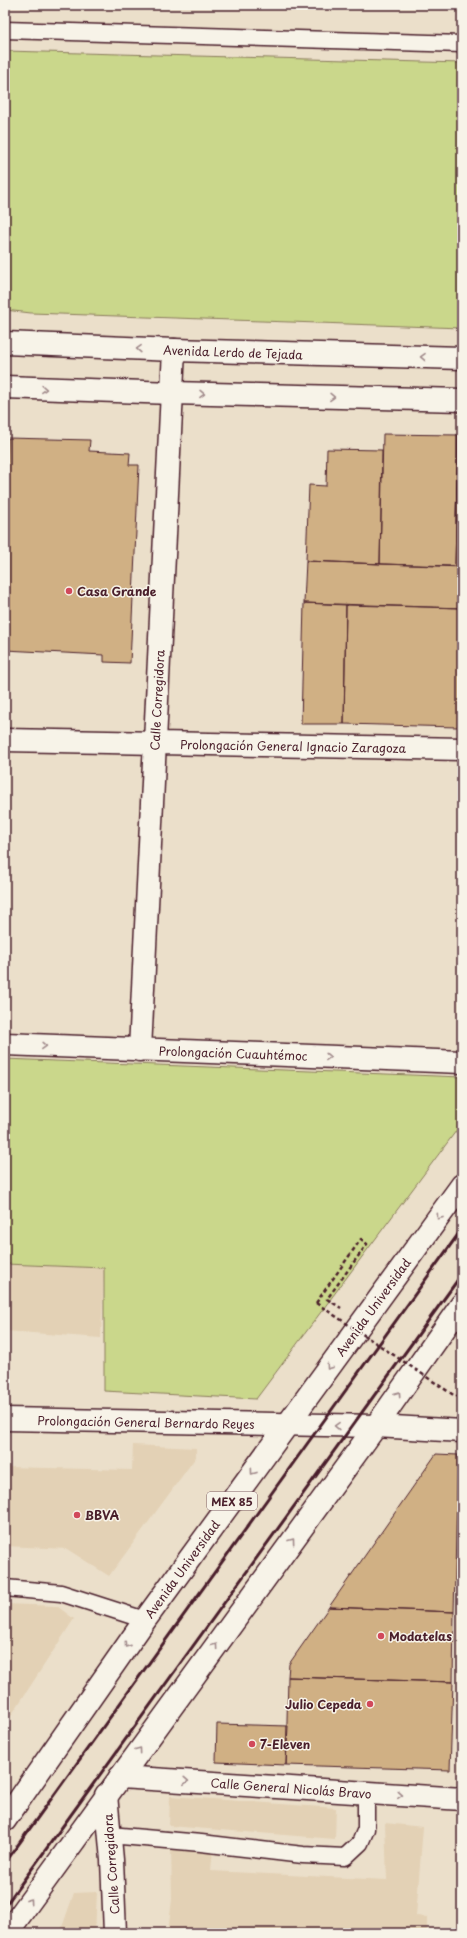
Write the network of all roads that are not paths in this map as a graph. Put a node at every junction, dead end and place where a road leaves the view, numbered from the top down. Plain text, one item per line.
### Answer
1 (5, 30) edge
2 (462, 44) edge
3 (5, 343) edge
4 (174, 350) junction
5 (462, 358) edge
6 (5, 387) edge
7 (172, 393) junction
8 (462, 400) edge
9 (5, 740) edge
10 (155, 743) junction
11 (462, 749) edge
12 (5, 1044) edge
13 (140, 1050) junction
14 (462, 1062) edge
15 (462, 1185) edge
16 (462, 1304) edge
17 (5, 1419) edge
18 (287, 1425) junction
19 (376, 1426) junction
20 (462, 1431) edge
21 (5, 1588) edge
22 (145, 1620) junction
23 (120, 1777) junction
24 (366, 1793) junction
25 (106, 1795) junction
26 (13, 1797) edge
27 (462, 1799) edge
28 (5, 1820) edge
29 (110, 1836) junction
30 (7, 1933) edge
31 (115, 1933) edge

1 - 2 lane
4 -> 3 main road, Avenida Lerdo de Tejada
5 -> 4 main road, Avenida Lerdo de Tejada
4 - 7 main road, Calle Corregidora
6 -> 7 main road
7 -> 8 main road
7 - 10 main road, Calle Corregidora
9 - 10 main road, Prolongación General Ignacio Zaragoza
10 - 11 main road, Prolongación General Ignacio Zaragoza
10 - 13 main road, Calle Corregidora
12 -> 13 main road, Prolongación Cuauhtémoc
13 -> 14 main road, Prolongación Cuauhtémoc
15 -> 18 main road, Avenida Universidad / MEX 85
19 -> 16 main road
17 - 18 main road, Prolongación General Bernardo Reyes
19 -> 18 main road, Prolongación General Bernardo Reyes
18 -> 22 main road, Avenida Universidad / MEX 85
19 - 20 main road, Prolongación General Bernardo Reyes
23 -> 19 main road
21 - 22 lane
22 -> 26 main road, Avenida Universidad / MEX 85
23 -> 24 main road, Calle General Nicolás Bravo
23 - 25 main road
24 -> 27 main road, Calle General Nicolás Bravo
24 - 29 lane
25 - 29 main road, Calle Corregidora
30 -> 25 main road
26 - 28 main road, Avenida Universidad / MEX 85
29 - 31 main road, Calle Corregidora

